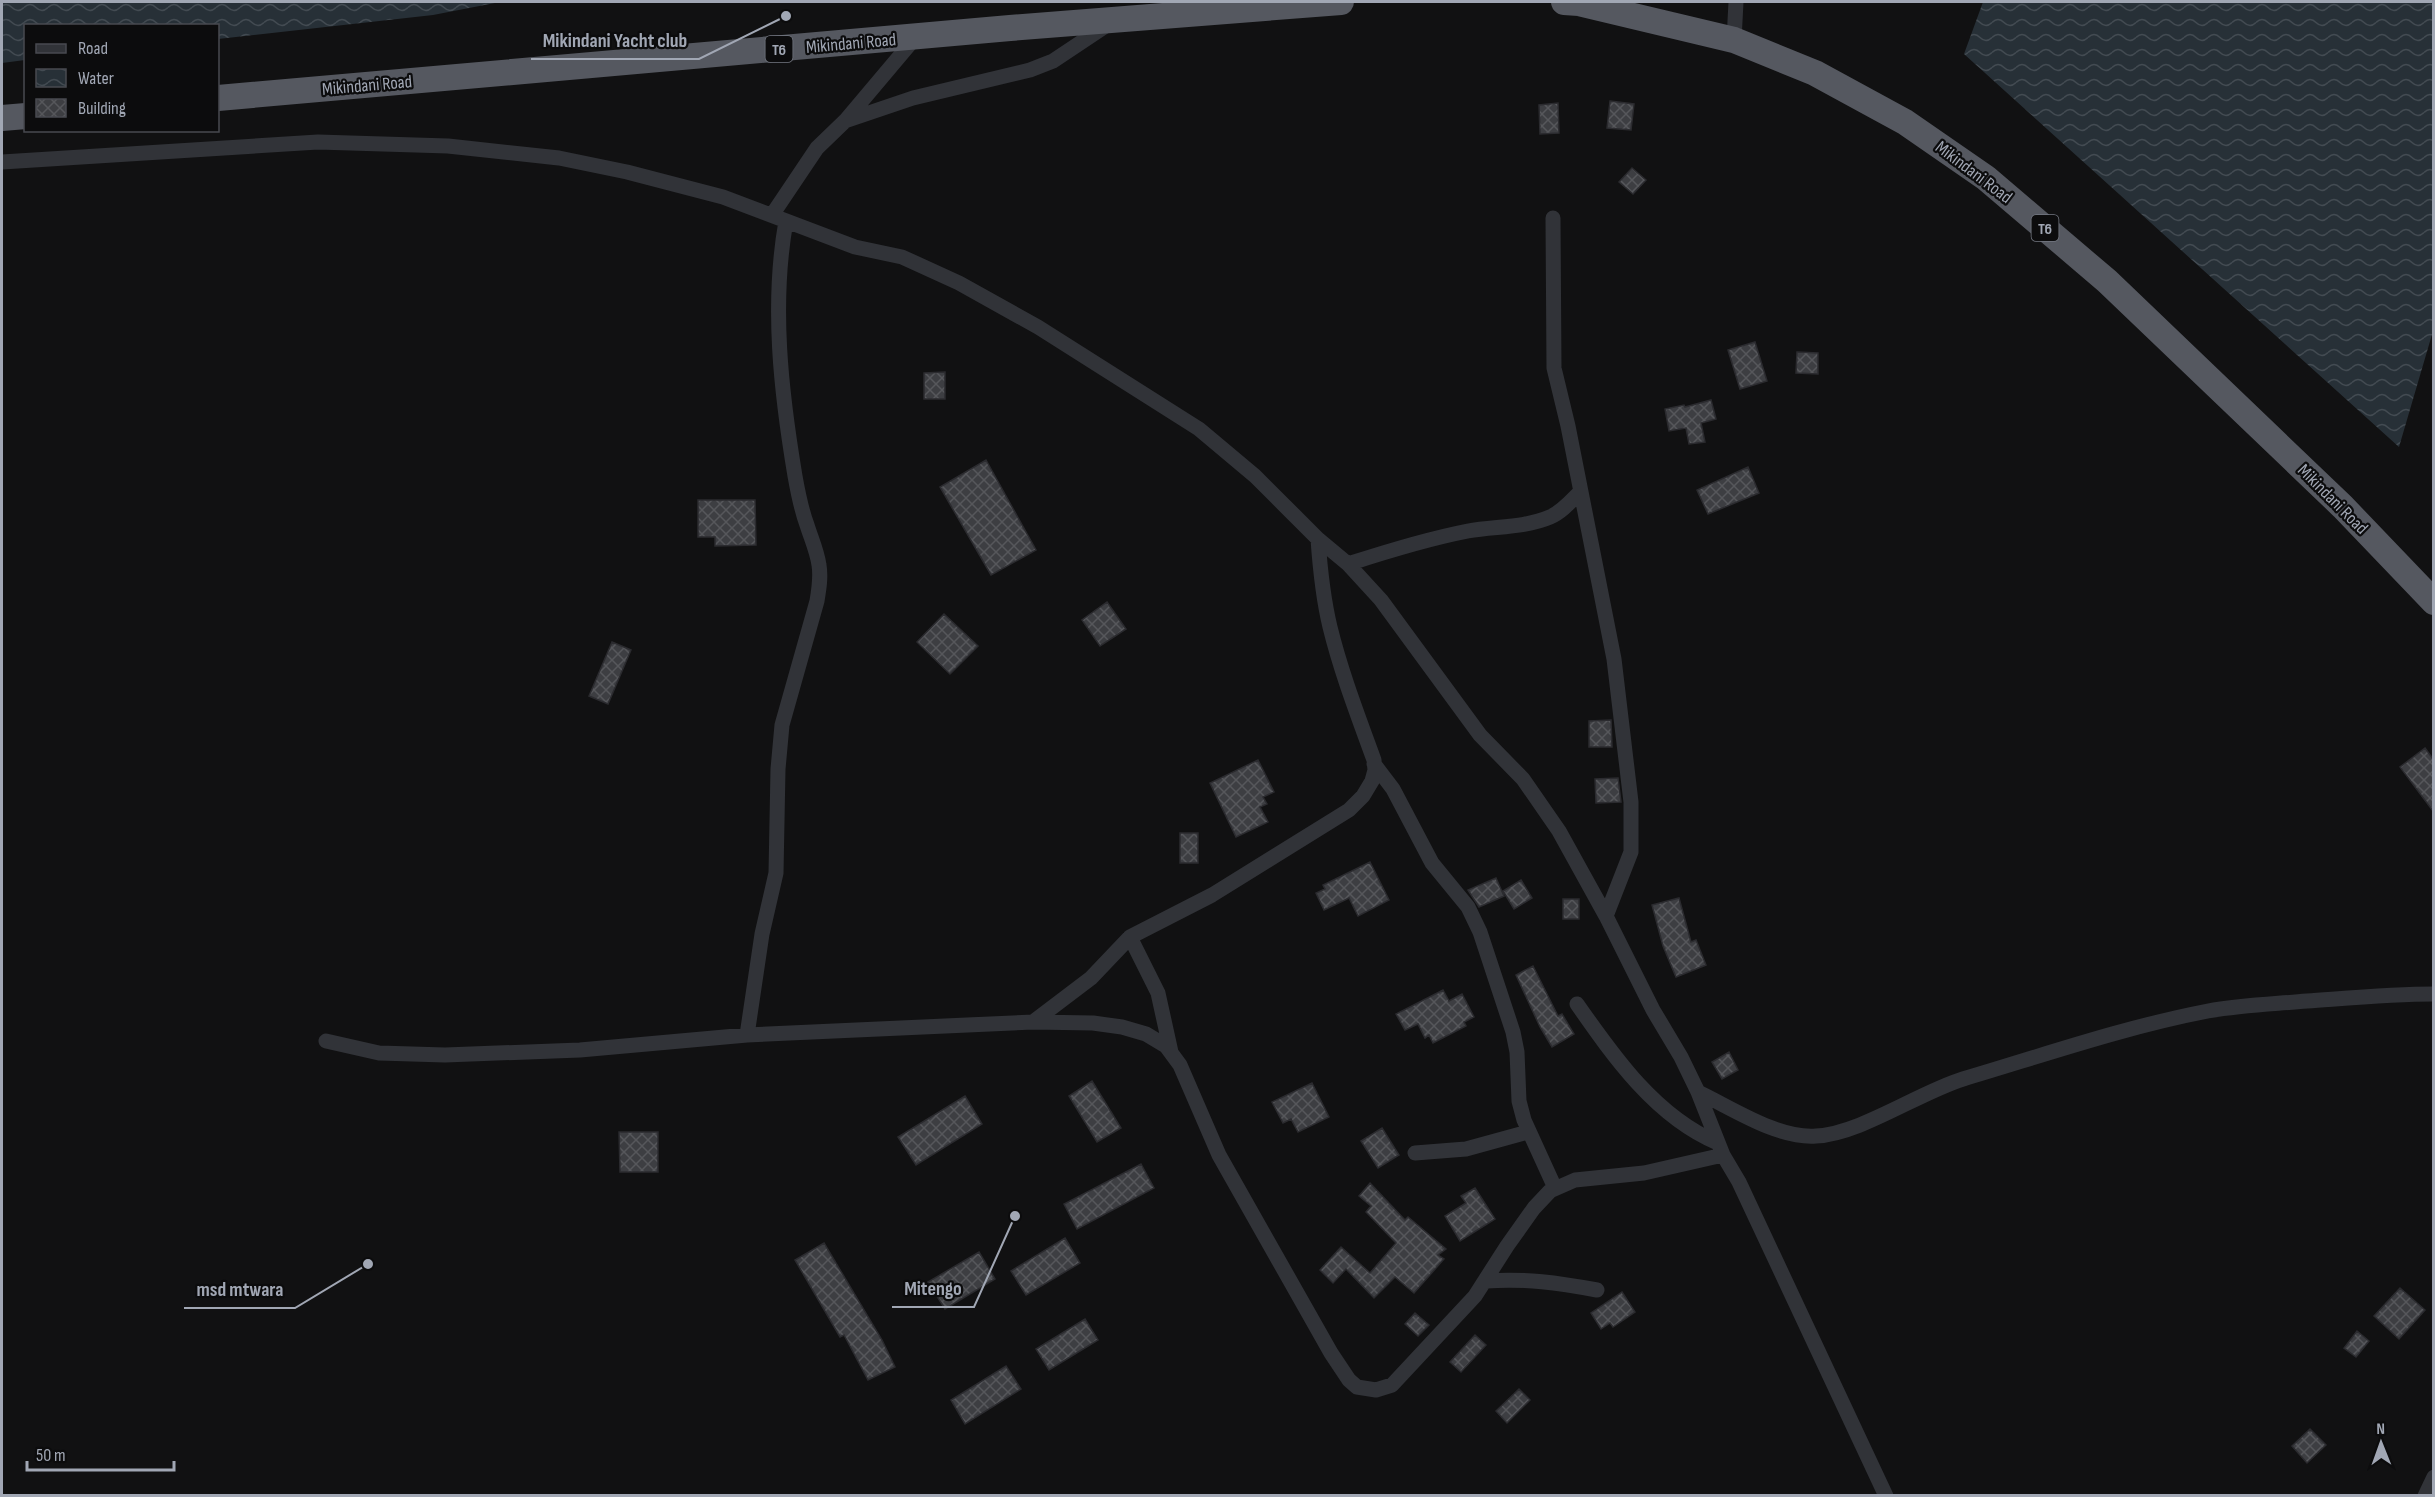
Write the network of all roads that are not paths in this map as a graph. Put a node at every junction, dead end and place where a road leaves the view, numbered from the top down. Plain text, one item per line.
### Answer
1 (1341, 2) edge
2 (1564, 2) edge
3 (1736, 2) edge
4 (1114, 20) junction
5 (915, 38) junction
6 (1734, 40) junction
7 (219, 98) edge
8 (24, 116) edge
9 (2, 118) edge
10 (845, 121) junction
11 (2, 162) edge
12 (772, 215) junction
13 (1553, 218) dead end
14 (786, 221) junction
15 (1581, 491) junction
16 (1318, 539) junction
17 (1348, 564) junction
18 (2433, 602) edge
19 (1374, 764) junction
20 (1606, 916) junction
21 (1130, 937) junction
22 (2433, 994) edge
23 (1577, 1004) dead end
24 (1033, 1022) junction
25 (747, 1035) junction
26 (326, 1041) dead end
27 (1171, 1052) junction
28 (1698, 1092) junction
29 (1528, 1132) junction
30 (1720, 1149) junction
31 (1416, 1153) dead end
32 (1555, 1188) junction
33 (1486, 1281) junction
34 (1597, 1290) dead end
35 (2433, 1477) edge
36 (1886, 1496) edge
37 (2425, 1496) edge

1 - 4 highway, Mikindani Road / T6
2 - 6 highway, Mikindani Road / T6
3 - 6 street
4 - 5 highway, Mikindani Road / T6
4 - 10 street
5 - 7 highway, Mikindani Road / T6
5 - 10 street
6 - 18 highway, Mikindani Road / T6
8 - 9 highway
10 - 12 street
11 - 12 street
12 - 14 street
13 - 15 street
14 - 16 street
14 - 25 street
15 - 17 street
15 - 20 street
16 - 17 street
16 - 19 street
17 - 20 street
19 - 21 street
19 - 29 street
20 - 28 street
21 - 24 street
21 - 27 street
22 - 28 street
23 - 30 street
24 - 25 street
24 - 27 street
25 - 26 street
27 - 33 street
28 - 30 street
29 - 31 street
29 - 32 street
30 - 32 street
30 - 36 street
32 - 33 street
33 - 34 street
35 - 37 street

